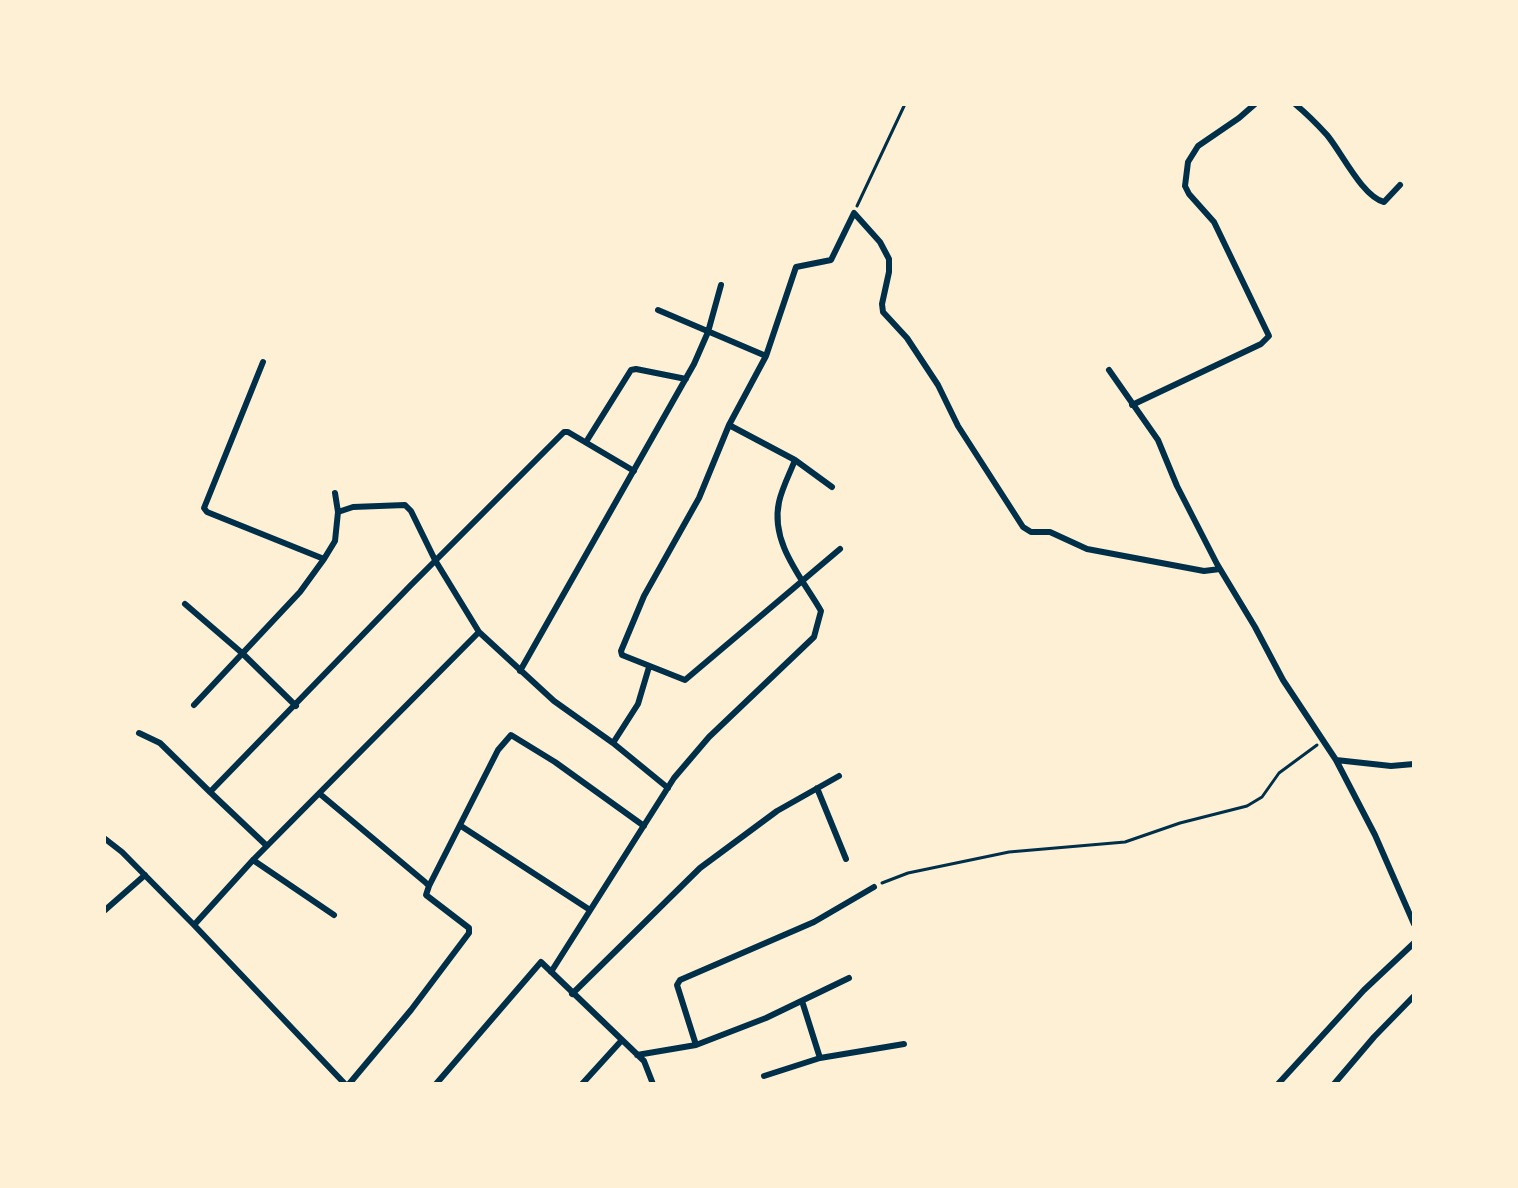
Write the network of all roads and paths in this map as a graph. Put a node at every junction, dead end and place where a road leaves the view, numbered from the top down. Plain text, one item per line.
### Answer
1 (905, 104) edge
2 (1255, 104) edge
3 (1295, 104) edge
4 (1400, 185) dead end
5 (854, 213) junction
6 (721, 285) dead end
7 (658, 310) dead end
8 (708, 332) junction
9 (766, 356) junction
10 (263, 362) dead end
11 (1109, 370) dead end
12 (686, 379) junction
13 (1132, 405) junction
14 (729, 425) junction
15 (586, 442) junction
16 (795, 460) junction
17 (634, 471) junction
18 (832, 487) dead end
19 (335, 493) dead end
20 (338, 512) junction
21 (840, 549) dead end
22 (324, 559) junction
23 (435, 560) junction
24 (1220, 569) junction
25 (803, 581) junction
26 (185, 604) dead end
27 (479, 632) junction
28 (242, 653) junction
29 (649, 667) junction
30 (520, 671) junction
31 (194, 705) dead end
32 (296, 706) junction
33 (139, 733) dead end
34 (1323, 740) junction
35 (613, 743) junction
36 (1336, 760) junction
37 (1414, 764) edge
38 (839, 776) dead end
39 (668, 788) junction
40 (817, 788) junction
41 (210, 792) junction
42 (320, 794) junction
43 (461, 826) junction
44 (644, 826) junction
45 (106, 841) edge
46 (267, 846) junction
47 (846, 859) dead end
48 (253, 860) junction
49 (145, 875) junction
50 (429, 886) junction
51 (874, 887) joint
52 (1411, 908) edge
53 (590, 910) junction
54 (104, 911) edge
55 (334, 915) dead end
56 (1414, 924) edge
57 (194, 925) junction
58 (1414, 943) edge
59 (551, 972) junction
60 (849, 978) dead end
61 (572, 994) junction
62 (1414, 996) edge
63 (802, 1001) junction
64 (622, 1040) junction
65 (904, 1044) dead end
66 (696, 1045) junction
67 (637, 1055) junction
68 (820, 1058) junction
69 (764, 1076) dead end
70 (347, 1084) edge
71 (436, 1084) edge
72 (582, 1084) edge
73 (653, 1084) edge
74 (1278, 1084) edge
75 (1334, 1084) edge

1 - 5 path
2 - 13 street
3 - 4 street
5 - 9 street
5 - 24 street
6 - 8 street
7 - 8 street
8 - 9 street
8 - 12 street
9 - 14 street
10 - 22 street
11 - 13 street
12 - 15 street
12 - 17 street
13 - 24 street
14 - 16 street
14 - 29 street
15 - 17 street
15 - 23 street
16 - 18 street
16 - 25 street
17 - 30 street
19 - 20 street
20 - 22 street
20 - 23 street
21 - 25 street
22 - 28 street
23 - 27 street
23 - 32 street
24 - 34 street
25 - 29 street
25 - 39 street
26 - 28 street
27 - 30 street
27 - 42 street
28 - 31 street
28 - 32 street
29 - 35 street
30 - 35 street
32 - 41 street
33 - 41 street
34 - 36 street
34 - 51 path
35 - 39 street
36 - 37 street
36 - 52 street
38 - 40 street
39 - 44 street
40 - 47 street
40 - 61 street
41 - 46 street
42 - 46 street
42 - 50 street
43 - 44 street
43 - 50 street
43 - 53 street
44 - 53 street
45 - 49 street
46 - 48 street
48 - 55 street
48 - 57 street
49 - 54 street
49 - 57 street
50 - 70 street
51 - 66 street
52 - 56 street
53 - 59 street
57 - 70 street
58 - 74 street
59 - 61 street
59 - 71 street
60 - 63 street
61 - 64 street
62 - 75 street
63 - 66 street
63 - 68 street
64 - 67 street
64 - 72 street
65 - 68 street
66 - 67 street
67 - 73 street
68 - 69 street

